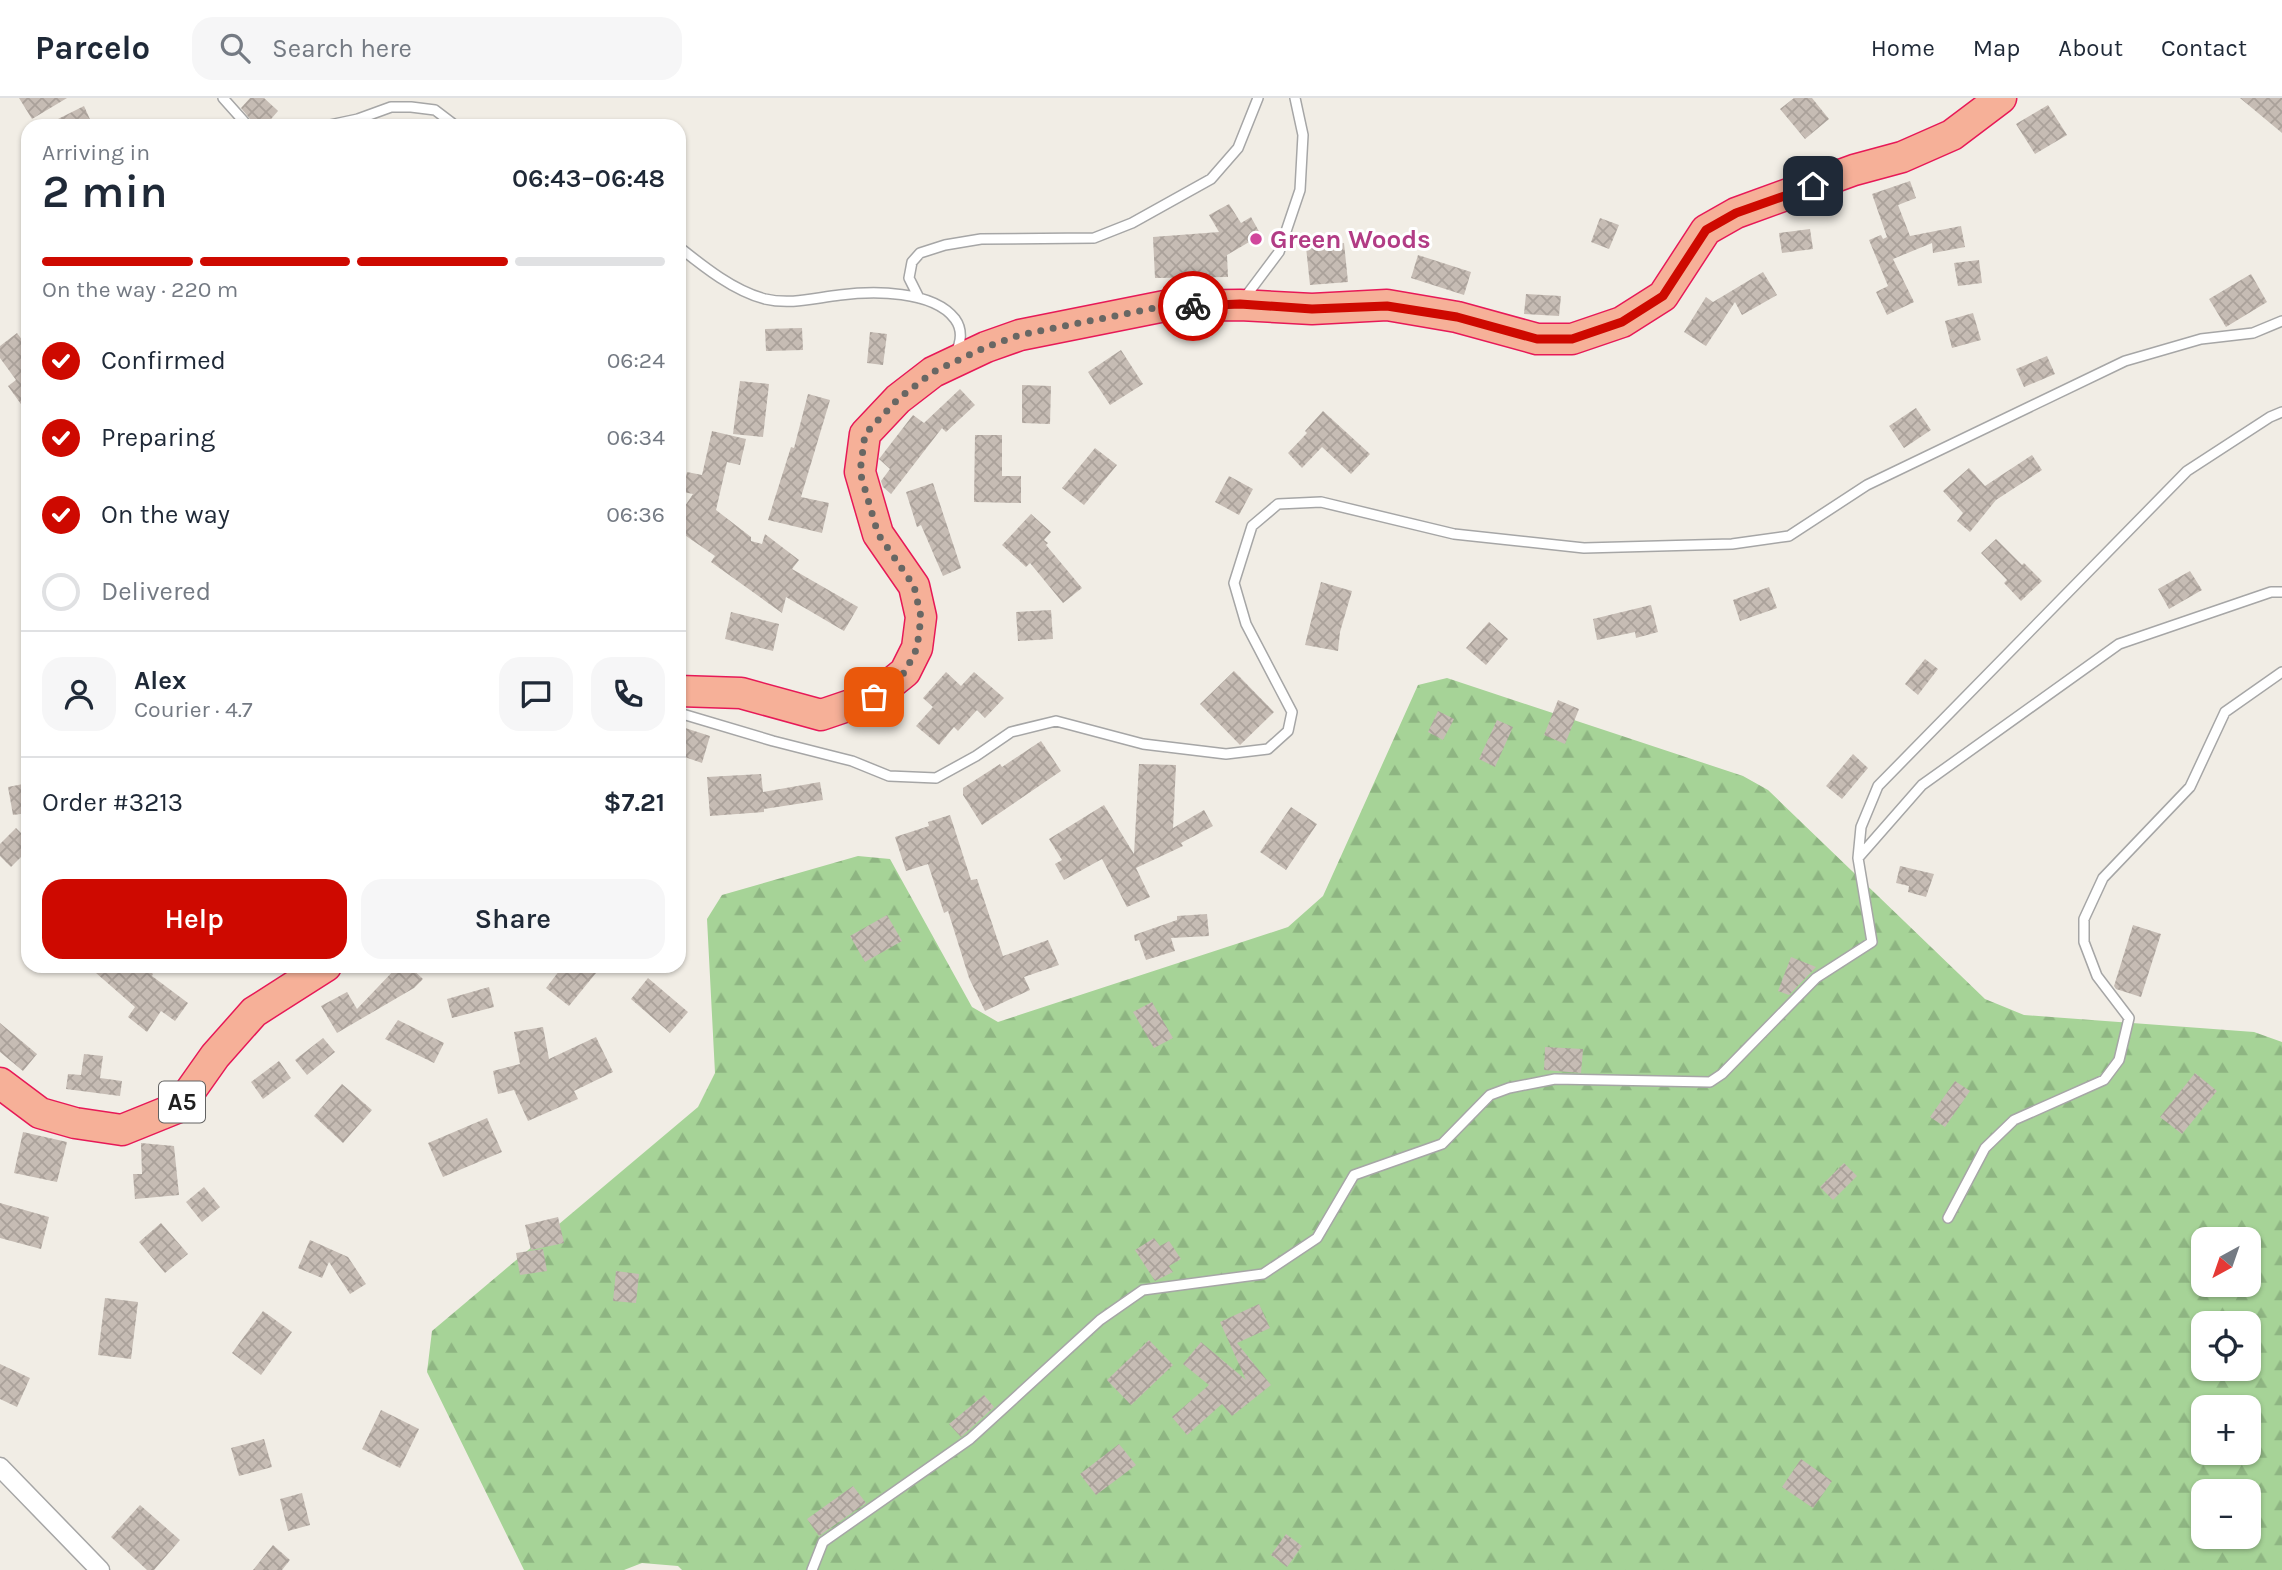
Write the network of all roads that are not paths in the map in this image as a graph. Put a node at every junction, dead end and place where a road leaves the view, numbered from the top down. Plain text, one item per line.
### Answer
1 (223, 98) edge
2 (1258, 98) edge
3 (1295, 98) edge
4 (2001, 98) edge
5 (242, 119) edge
6 (358, 119) edge
7 (447, 119) edge
8 (686, 252) edge
9 (919, 298) junction
10 (1240, 304) junction
11 (2282, 321) edge
12 (948, 365) junction
13 (2282, 412) edge
14 (2282, 592) edge
15 (2282, 672) edge
16 (686, 691) edge
17 (686, 715) edge
18 (1858, 858) junction
19 (315, 973) edge
20 (0, 1083) edge
21 (1948, 1218) dead end
22 (0, 1467) edge
23 (100, 1570) edge
24 (812, 1570) edge

1 - 5 lane
2 - 9 lane
3 - 10 lane
4 - 10 highway
6 - 7 lane
8 - 9 lane
9 - 12 lane
10 - 12 highway
11 - 17 lane
12 - 16 highway
13 - 18 lane
14 - 18 lane
15 - 21 lane
18 - 24 lane
19 - 20 highway, A5
22 - 23 street

